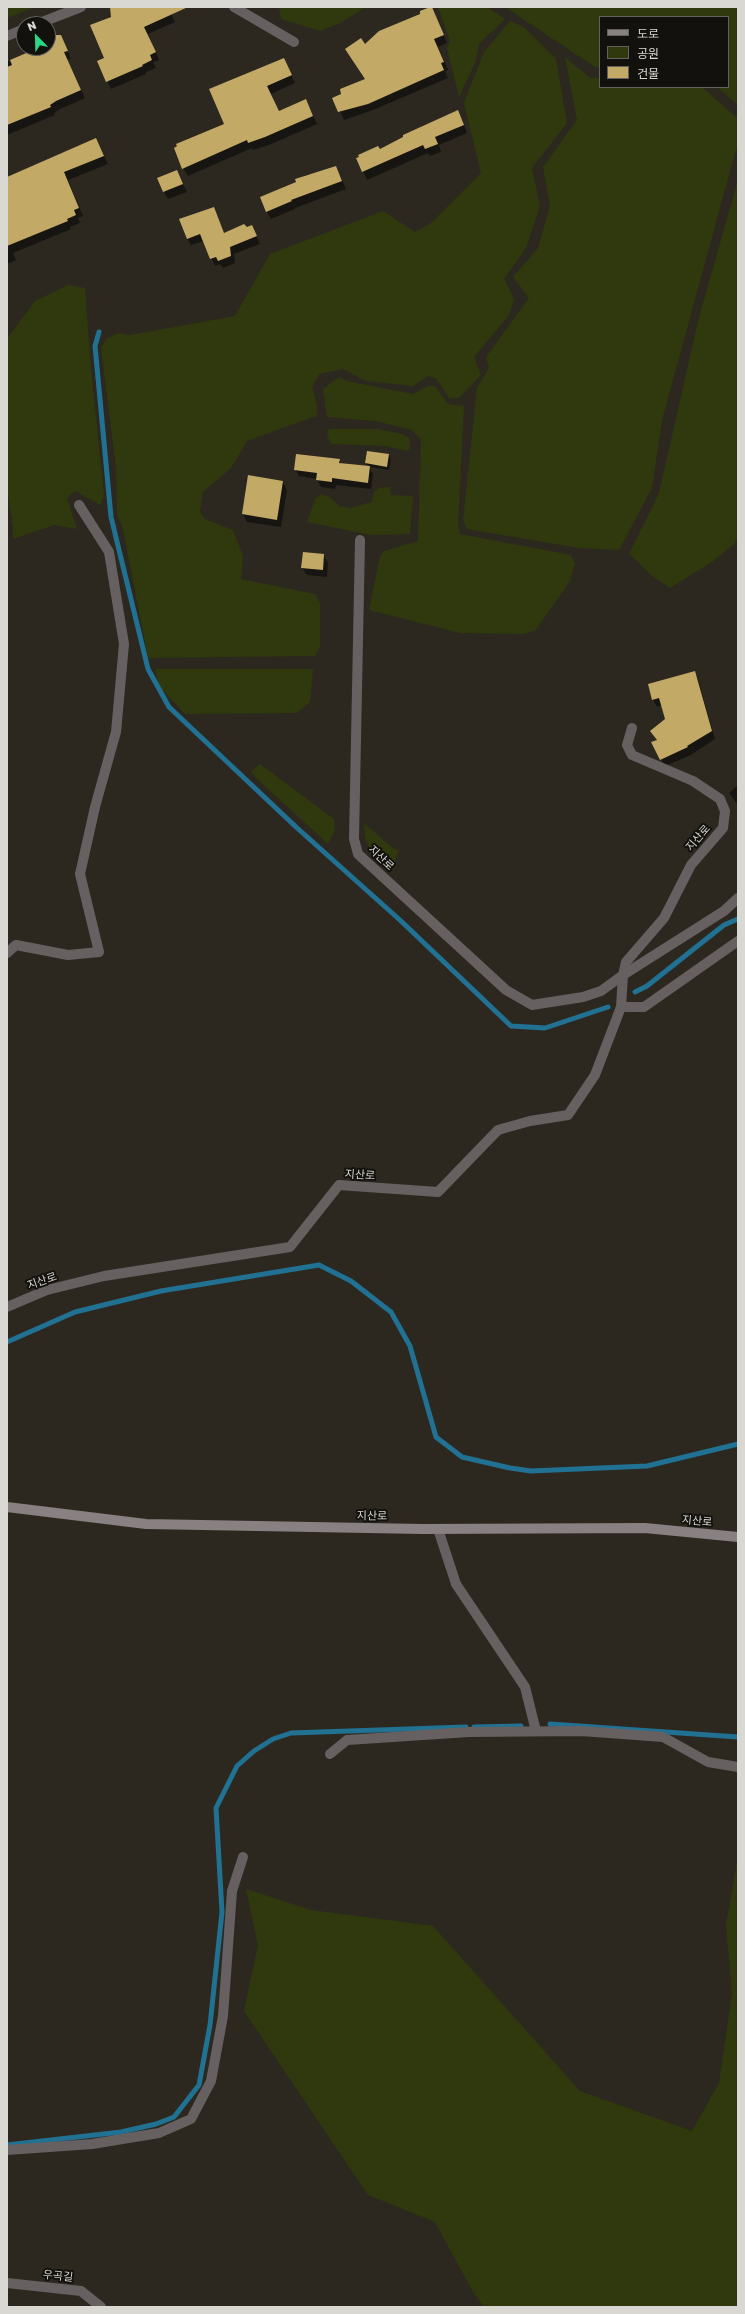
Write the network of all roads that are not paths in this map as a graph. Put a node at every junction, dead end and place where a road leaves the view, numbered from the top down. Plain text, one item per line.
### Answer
1 (80, 7) edge
2 (234, 7) edge
3 (56, 16) edge
4 (294, 42) dead end
5 (79, 505) dead end
6 (360, 540) dead end
7 (632, 728) dead end
8 (738, 898) edge
9 (738, 940) edge
10 (7, 953) edge
11 (623, 975) junction
12 (621, 1007) junction
13 (7, 1307) edge
14 (7, 1506) edge
15 (438, 1529) junction
16 (738, 1537) edge
17 (536, 1731) junction
18 (330, 1754) dead end
19 (738, 1767) edge
20 (243, 1857) dead end
21 (7, 2150) edge
22 (7, 2282) edge
23 (102, 2307) edge

1 - 3 street
2 - 4 street
5 - 10 street
6 - 11 street, 지산로
7 - 11 street, 지산로
8 - 11 street, 지산로
9 - 12 street
11 - 12 street, 지산로
12 - 13 street, 지산로
14 - 15 main road, 지산로
15 - 16 main road, 지산로
15 - 17 street
17 - 18 street
17 - 19 street
20 - 21 street
22 - 23 street, 우곡길

